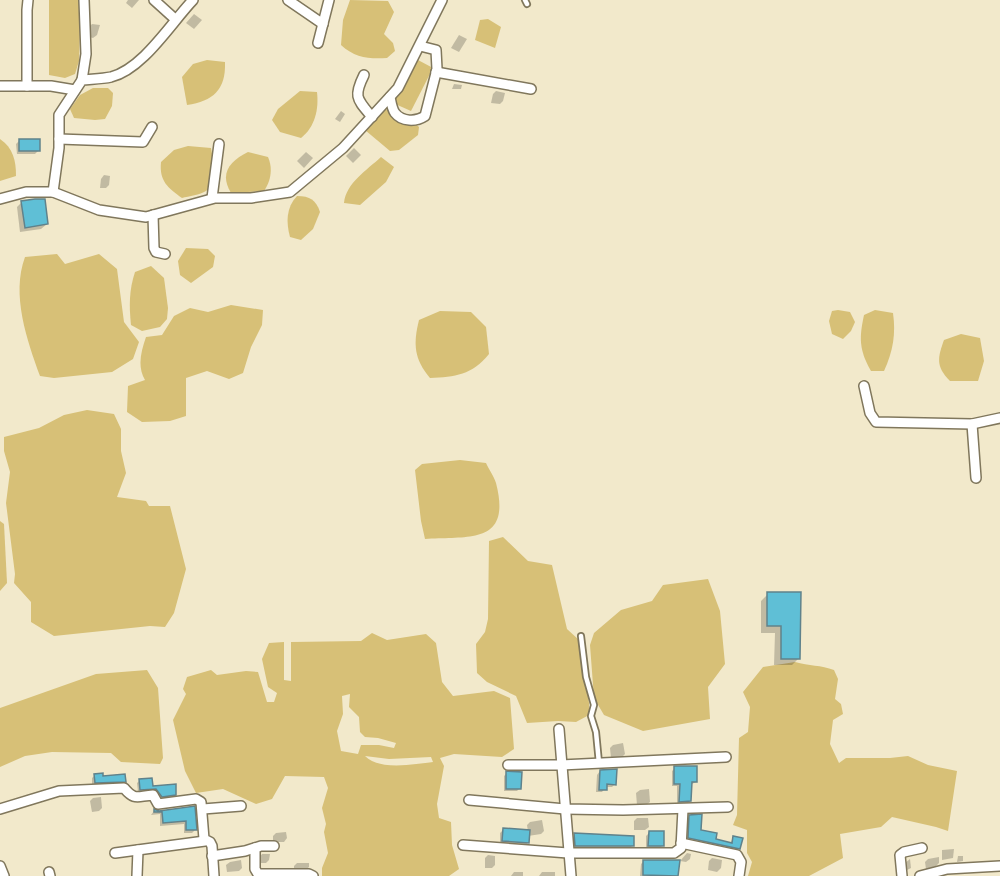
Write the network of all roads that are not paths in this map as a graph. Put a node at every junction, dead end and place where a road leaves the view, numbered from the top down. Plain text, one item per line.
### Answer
1 (28, 0) edge
2 (84, 0) edge
3 (154, 0) edge
4 (193, 0) edge
5 (288, 0) edge
6 (329, 0) edge
7 (442, 0) edge
8 (175, 19) junction
9 (323, 24) junction
10 (318, 43) dead end
11 (420, 46) junction
12 (436, 72) junction
13 (364, 75) dead end
14 (82, 80) junction
15 (0, 86) edge
16 (27, 86) junction
17 (531, 89) dead end
18 (75, 90) junction
19 (390, 97) junction
20 (372, 117) junction
21 (152, 128) dead end
22 (59, 139) junction
23 (219, 144) dead end
24 (53, 192) junction
25 (212, 198) junction
26 (0, 199) edge
27 (153, 215) junction
28 (165, 254) dead end
29 (864, 386) dead end
30 (1000, 418) edge
31 (972, 424) junction
32 (976, 478) dead end
33 (581, 636) dead end
34 (559, 729) dead end
35 (726, 757) dead end
36 (600, 763) junction
37 (508, 765) dead end
38 (561, 765) junction
39 (469, 800) dead end
40 (241, 806) dead end
41 (728, 807) dead end
42 (0, 809) edge
43 (203, 809) junction
44 (565, 809) junction
45 (683, 809) junction
46 (204, 841) junction
47 (681, 843) junction
48 (463, 845) dead end
49 (274, 846) dead end
50 (255, 848) junction
51 (922, 848) dead end
52 (138, 850) junction
53 (116, 853) dead end
54 (568, 853) junction
55 (212, 856) junction
56 (0, 866) edge
57 (1000, 866) edge
58 (4, 876) edge
59 (137, 876) edge
60 (214, 876) edge
61 (313, 876) edge
62 (571, 876) edge
63 (740, 876) edge
64 (902, 876) edge
65 (920, 876) edge

1 - 16 street
2 - 14 street
3 - 8 street
4 - 8 street
5 - 9 street
6 - 9 street
7 - 11 street
8 - 14 street
9 - 10 street
11 - 12 street
11 - 19 street
12 - 17 street
12 - 19 street
13 - 20 street
14 - 18 street
15 - 16 street
16 - 18 street
18 - 22 street
19 - 20 street
20 - 25 street
21 - 22 street
22 - 24 street
23 - 25 street
24 - 26 street
24 - 27 street
25 - 27 street
27 - 28 street
29 - 31 street
30 - 31 street
31 - 32 street
33 - 36 lane
34 - 38 street
35 - 36 street
36 - 38 street
37 - 38 street
38 - 44 street
39 - 44 street
40 - 43 street
41 - 45 street
42 - 43 street
43 - 46 street
44 - 45 street
44 - 54 street
45 - 47 street
46 - 52 street
46 - 55 street
47 - 54 street
47 - 63 street
48 - 54 street
49 - 50 street
50 - 55 street
50 - 61 street
51 - 64 street
52 - 53 street
52 - 59 street
54 - 62 street
55 - 60 street
56 - 58 street
57 - 65 street

